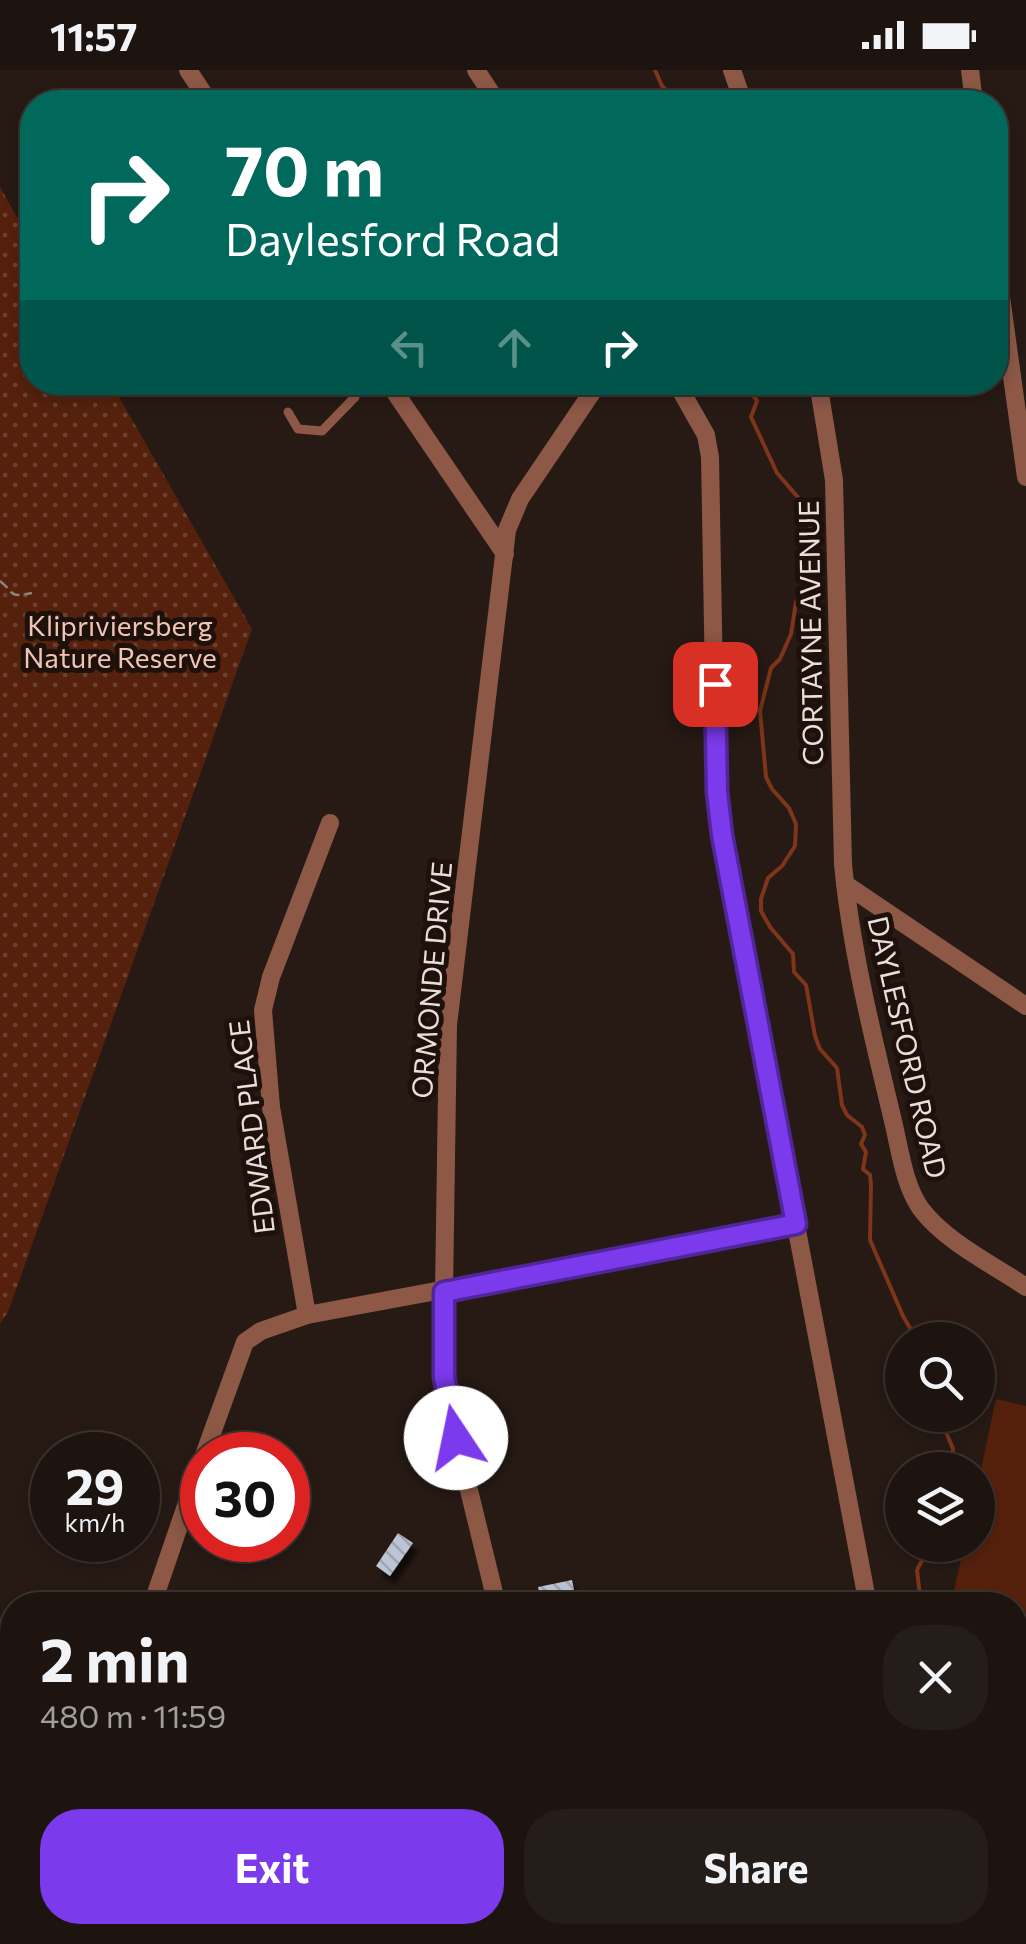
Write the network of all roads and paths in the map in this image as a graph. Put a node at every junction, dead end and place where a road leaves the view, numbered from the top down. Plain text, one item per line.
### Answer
1 (1009, 343) edge
2 (356, 395) edge
3 (397, 395) edge
4 (590, 395) edge
5 (684, 395) edge
6 (820, 395) edge
7 (288, 412) dead end
8 (1026, 478) edge
9 (504, 554) junction
10 (0, 581) edge
11 (32, 593) dead end
12 (330, 824) dead end
13 (845, 884) junction
14 (1026, 1006) edge
15 (796, 1224) junction
16 (1026, 1287) edge
17 (444, 1292) junction
18 (307, 1316) junction
19 (212, 1432) edge
20 (180, 1524) edge
21 (156, 1592) edge
22 (494, 1592) edge
23 (866, 1592) edge

1 - 8 street
2 - 7 lane
3 - 9 street
4 - 9 street, ORMONDE DRIVE
5 - 15 street
6 - 13 street, CORTAYNE AVENUE
9 - 17 street, ORMONDE DRIVE
10 - 11 path
12 - 18 street, EDWARD PLACE
13 - 14 street
13 - 16 street, DAYLESFORD ROAD
15 - 17 street
15 - 23 street
17 - 18 street
17 - 22 street, ORMONDE DRIVE
18 - 19 street
20 - 21 street

